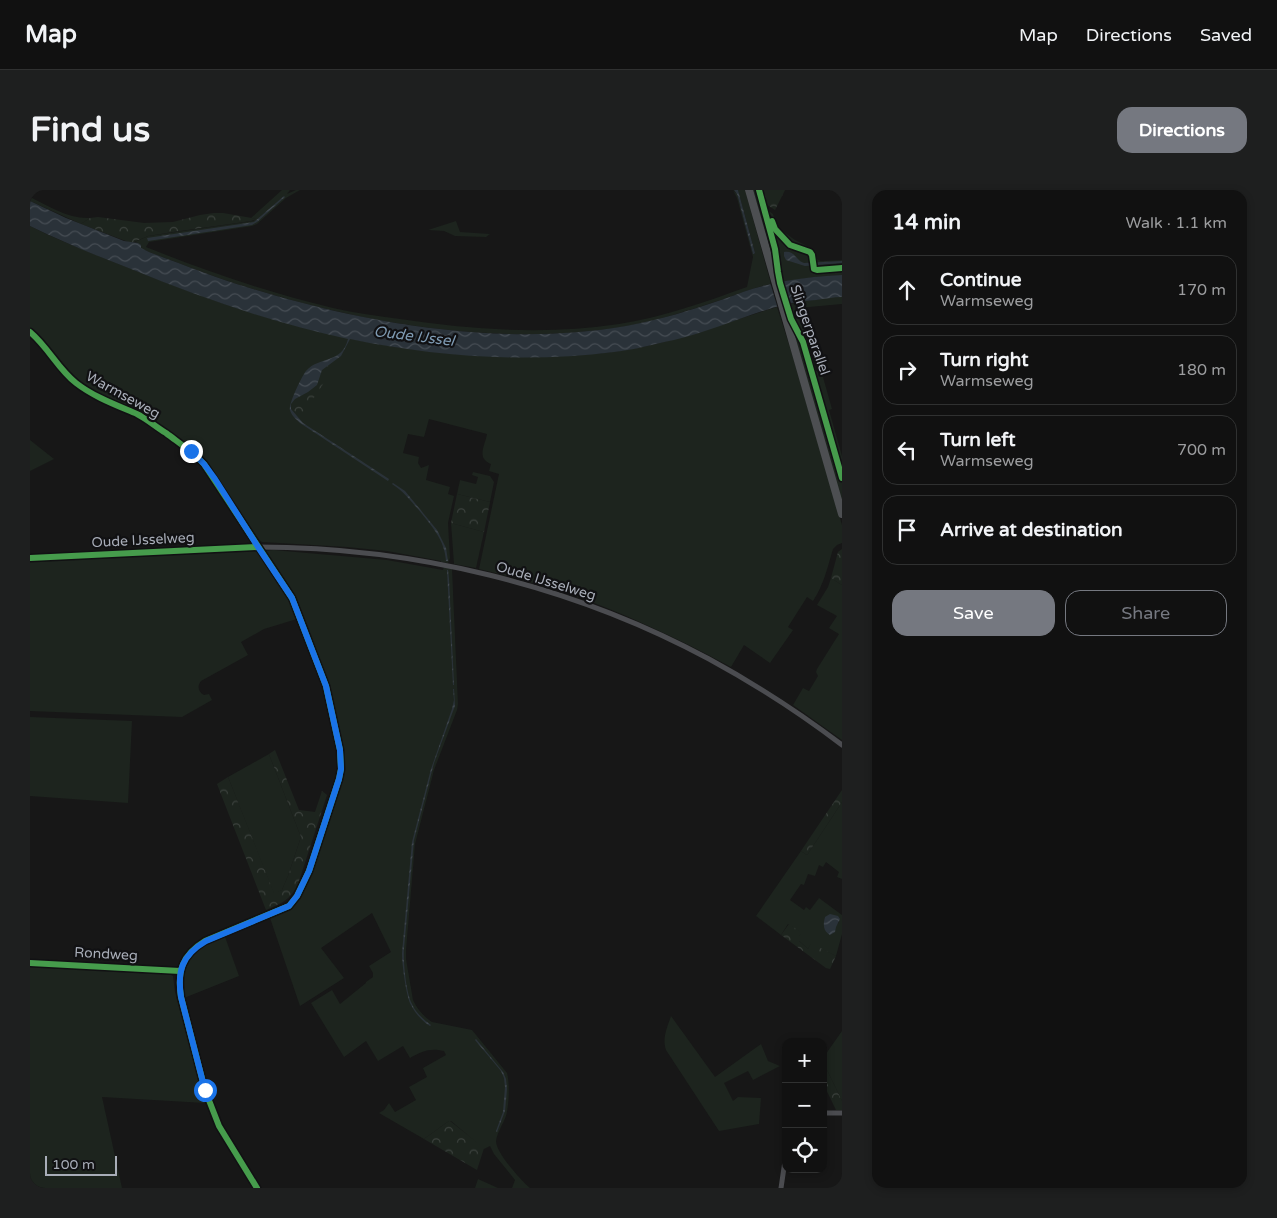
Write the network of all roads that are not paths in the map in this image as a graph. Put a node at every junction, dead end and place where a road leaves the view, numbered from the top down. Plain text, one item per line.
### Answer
1 (749, 190) edge
2 (759, 190) edge
3 (766, 214) dead end
4 (30, 332) edge
5 (842, 514) edge
6 (258, 547) junction
7 (30, 558) edge
8 (842, 746) edge
9 (30, 963) edge
10 (180, 971) junction
11 (827, 1113) edge
12 (842, 1113) edge
13 (784, 1173) edge
14 (257, 1188) edge
15 (782, 1188) edge

1 - 5 main road, Slingerparallel
2 - 3 street
4 - 6 street, Warmseweg
6 - 7 street, Oude IJsselweg
6 - 8 street, Oude IJsselweg
6 - 10 street, Warmseweg
9 - 10 street, Rondweg
10 - 14 street
11 - 12 street
13 - 15 street

